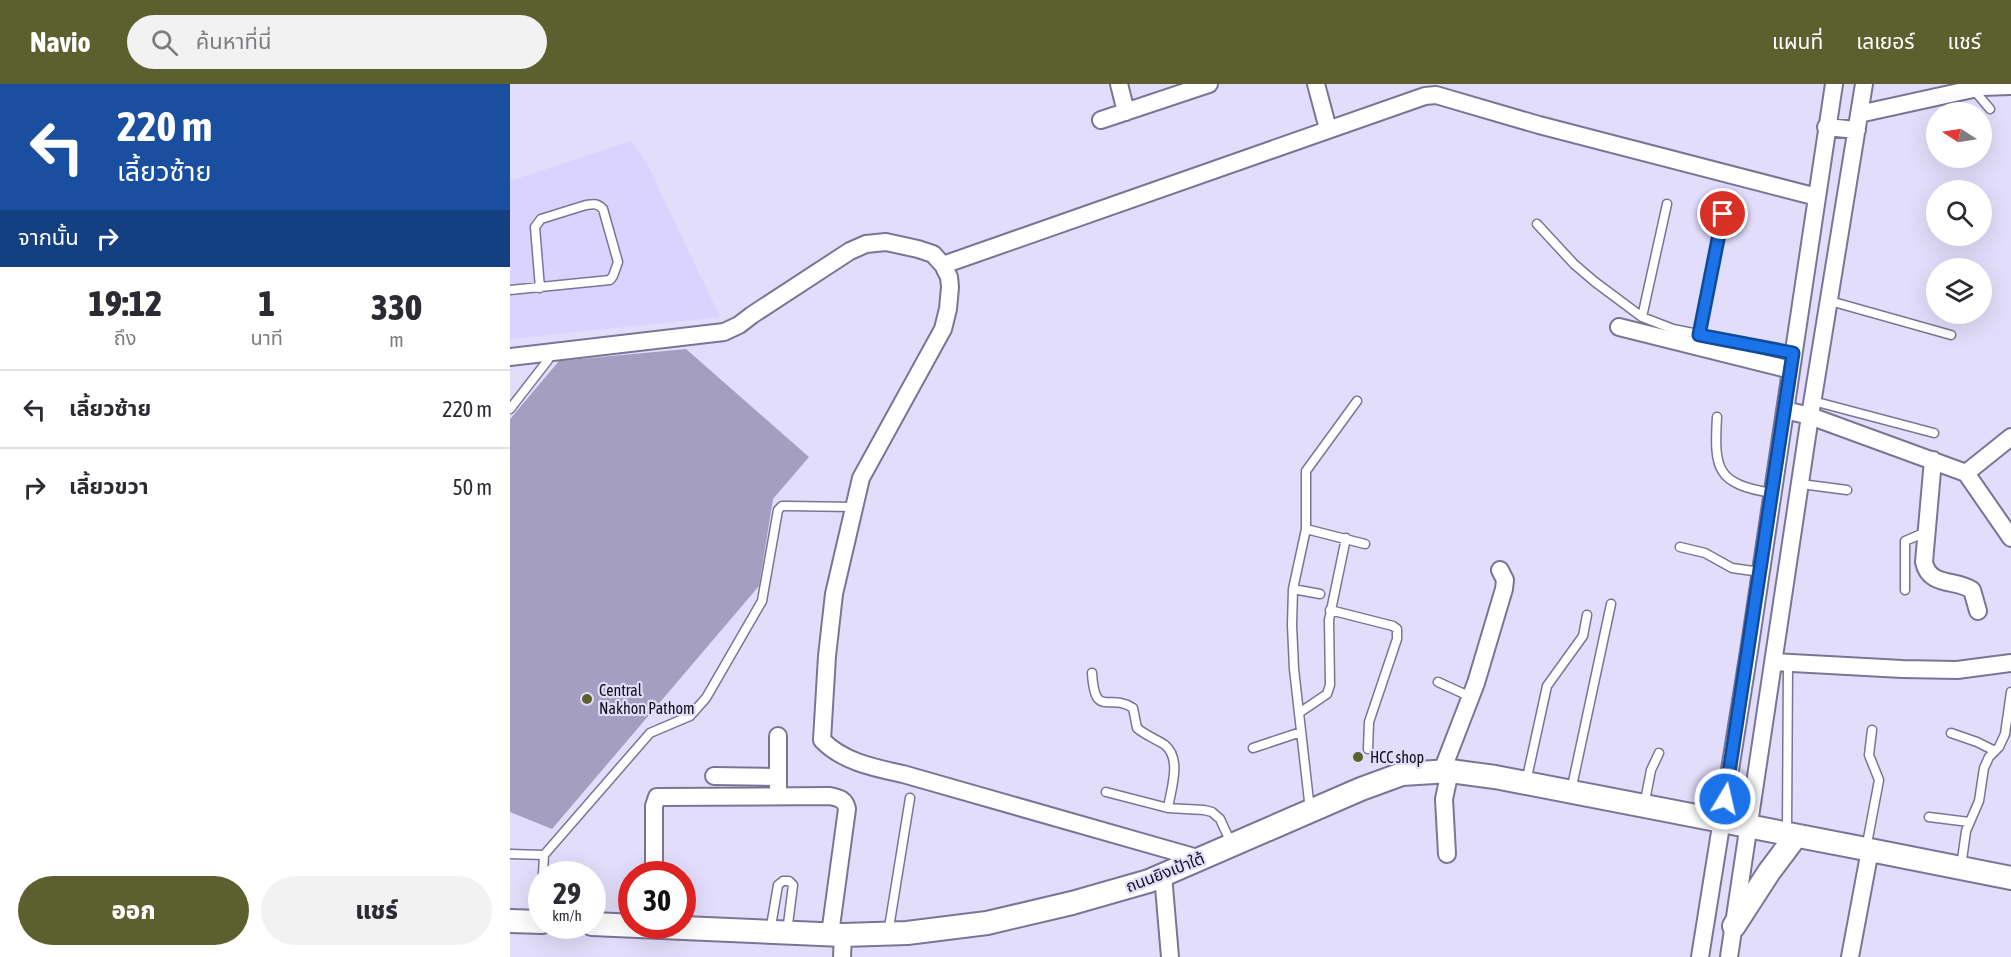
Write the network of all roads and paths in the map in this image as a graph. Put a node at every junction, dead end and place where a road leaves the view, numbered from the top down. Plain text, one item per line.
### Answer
1 (1119, 84) edge
2 (1209, 84) edge
3 (1316, 84) edge
4 (1834, 84) edge
5 (1864, 84) edge
6 (2011, 86) edge
7 (1973, 89) junction
8 (1984, 102) edge
9 (1126, 112) junction
10 (1101, 120) dead end
11 (1845, 126) junction
12 (1328, 129) junction
13 (1817, 197) junction
14 (1667, 204) dead end
15 (1723, 214) dead end
16 (1537, 224) dead end
17 (943, 265) junction
18 (540, 288) junction
19 (510, 290) edge
20 (1830, 301) junction
21 (1642, 317) junction
22 (1619, 327) dead end
23 (1699, 335) junction
24 (1951, 335) dead end
25 (1793, 353) junction
26 (510, 357) edge
27 (548, 357) junction
28 (510, 365) edge
29 (1791, 370) junction
30 (1358, 401) dead end
31 (510, 409) edge
32 (1800, 410) junction
33 (1717, 417) dead end
34 (1934, 433) dead end
35 (2011, 437) edge
36 (1933, 460) junction
37 (1966, 473) junction
38 (1801, 484) junction
39 (1847, 490) dead end
40 (1772, 494) junction
41 (854, 507) junction
42 (1306, 529) junction
43 (1927, 532) junction
44 (1346, 538) junction
45 (2011, 538) edge
46 (1365, 544) dead end
47 (1680, 547) dead end
48 (1500, 570) dead end
49 (1760, 572) junction
50 (1293, 589) junction
51 (1905, 590) dead end
52 (1320, 594) dead end
53 (1611, 604) dead end
54 (1330, 610) junction
55 (1978, 612) dead end
56 (1587, 615) dead end
57 (1782, 662) junction
58 (2011, 663) edge
59 (1092, 673) dead end
60 (1438, 682) dead end
61 (2011, 692) edge
62 (1471, 697) junction
63 (1299, 713) junction
64 (1872, 730) dead end
65 (1301, 732) junction
66 (1950, 733) dead end
67 (778, 736) dead end
68 (1252, 748) dead end
69 (1368, 749) dead end
70 (1995, 751) junction
71 (1659, 753) dead end
72 (1446, 771) junction
73 (714, 776) dead end
74 (778, 777) junction
75 (1526, 783) junction
76 (1106, 792) dead end
77 (1571, 792) junction
78 (777, 796) junction
79 (910, 798) dead end
80 (1644, 806) junction
81 (1168, 808) junction
82 (1310, 811) junction
83 (1929, 817) dead end
84 (1722, 822) junction
85 (1969, 822) junction
86 (1749, 827) junction
87 (1791, 835) junction
88 (1232, 845) junction
89 (1868, 849) junction
90 (510, 854) edge
91 (1447, 854) dead end
92 (544, 855) junction
93 (1201, 860) junction
94 (544, 861) edge
95 (654, 861) edge
96 (1961, 868) junction
97 (1162, 875) junction
98 (2011, 878) edge
99 (528, 918) edge
100 (510, 921) edge
101 (606, 925) edge
102 (1734, 926) junction
103 (778, 932) junction
104 (888, 934) junction
105 (838, 942) edge
106 (1170, 957) edge
107 (1700, 957) edge
108 (1729, 957) edge
109 (1850, 957) edge

1 - 9 street
2 - 9 street
3 - 12 street
4 - 11 street
5 - 11 street
6 - 7 street
7 - 8 lane
7 - 11 street
9 - 10 street
11 - 13 street
11 - 20 street
12 - 13 street
12 - 17 street
13 - 25 street
14 - 21 lane
15 - 23 lane
16 - 21 lane
17 - 27 street
17 - 41 street
18 - 18 lane
18 - 19 lane
20 - 24 lane
20 - 32 street
21 - 23 lane
22 - 29 street
23 - 25 lane
25 - 29 street
26 - 27 street
27 - 28 street
27 - 31 lane
29 - 32 street
30 - 42 lane
32 - 34 lane
32 - 36 street
32 - 38 street
32 - 40 street
33 - 40 lane
35 - 37 street
36 - 37 street
36 - 43 street
37 - 45 street
38 - 39 lane
38 - 57 street
40 - 49 street
41 - 92 lane
41 - 93 street
42 - 44 lane
42 - 50 lane
43 - 51 lane
43 - 55 street
44 - 46 lane
44 - 54 lane
47 - 49 lane
48 - 62 street
49 - 84 street
50 - 52 lane
50 - 63 lane
53 - 77 lane
54 - 63 lane
54 - 69 lane
56 - 75 lane
57 - 58 street
57 - 86 street
57 - 87 lane
59 - 81 lane
60 - 62 lane
61 - 70 lane
62 - 72 street
63 - 65 lane
64 - 89 lane
65 - 68 lane
65 - 82 lane
66 - 70 lane
67 - 74 street
70 - 85 lane
71 - 80 lane
72 - 75 main road, ถนนยิงเป้าใต้
72 - 82 main road, ถนนยิงเป้าใต้
72 - 91 street
73 - 74 street
74 - 78 street
75 - 77 main road, ถนนยิงเป้าใต้
76 - 81 lane
77 - 80 main road, ถนนยิงเป้าใต้
78 - 95 street
78 - 105 street
79 - 104 lane
80 - 84 main road, ถนนยิงเป้าใต้
81 - 88 lane
82 - 88 main road, ถนนยิงเป้าใต้
83 - 85 lane
84 - 86 main road, ถนนยิงเป้าใต้
84 - 107 street
85 - 96 lane
86 - 87 main road, ถนนยิงเป้าใต้
86 - 102 street
87 - 89 main road, ถนนยิงเป้าใต้
87 - 102 main road
88 - 93 main road, ถนนยิงเป้าใต้
89 - 96 main road, ถนนยิงเป้าใต้
89 - 109 street
90 - 92 lane
92 - 94 lane
93 - 97 main road, ถนนยิงเป้าใต้
96 - 98 main road, ถนนยิงเป้าใต้
97 - 104 main road, ถนนยิงเป้าใต้
97 - 106 street
99 - 100 main road
101 - 103 main road, ถนนยิงเป้าใต้
102 - 108 street
103 - 103 lane
103 - 105 main road, ถนนยิงเป้าใต้
104 - 105 main road, ถนนยิงเป้าใต้

